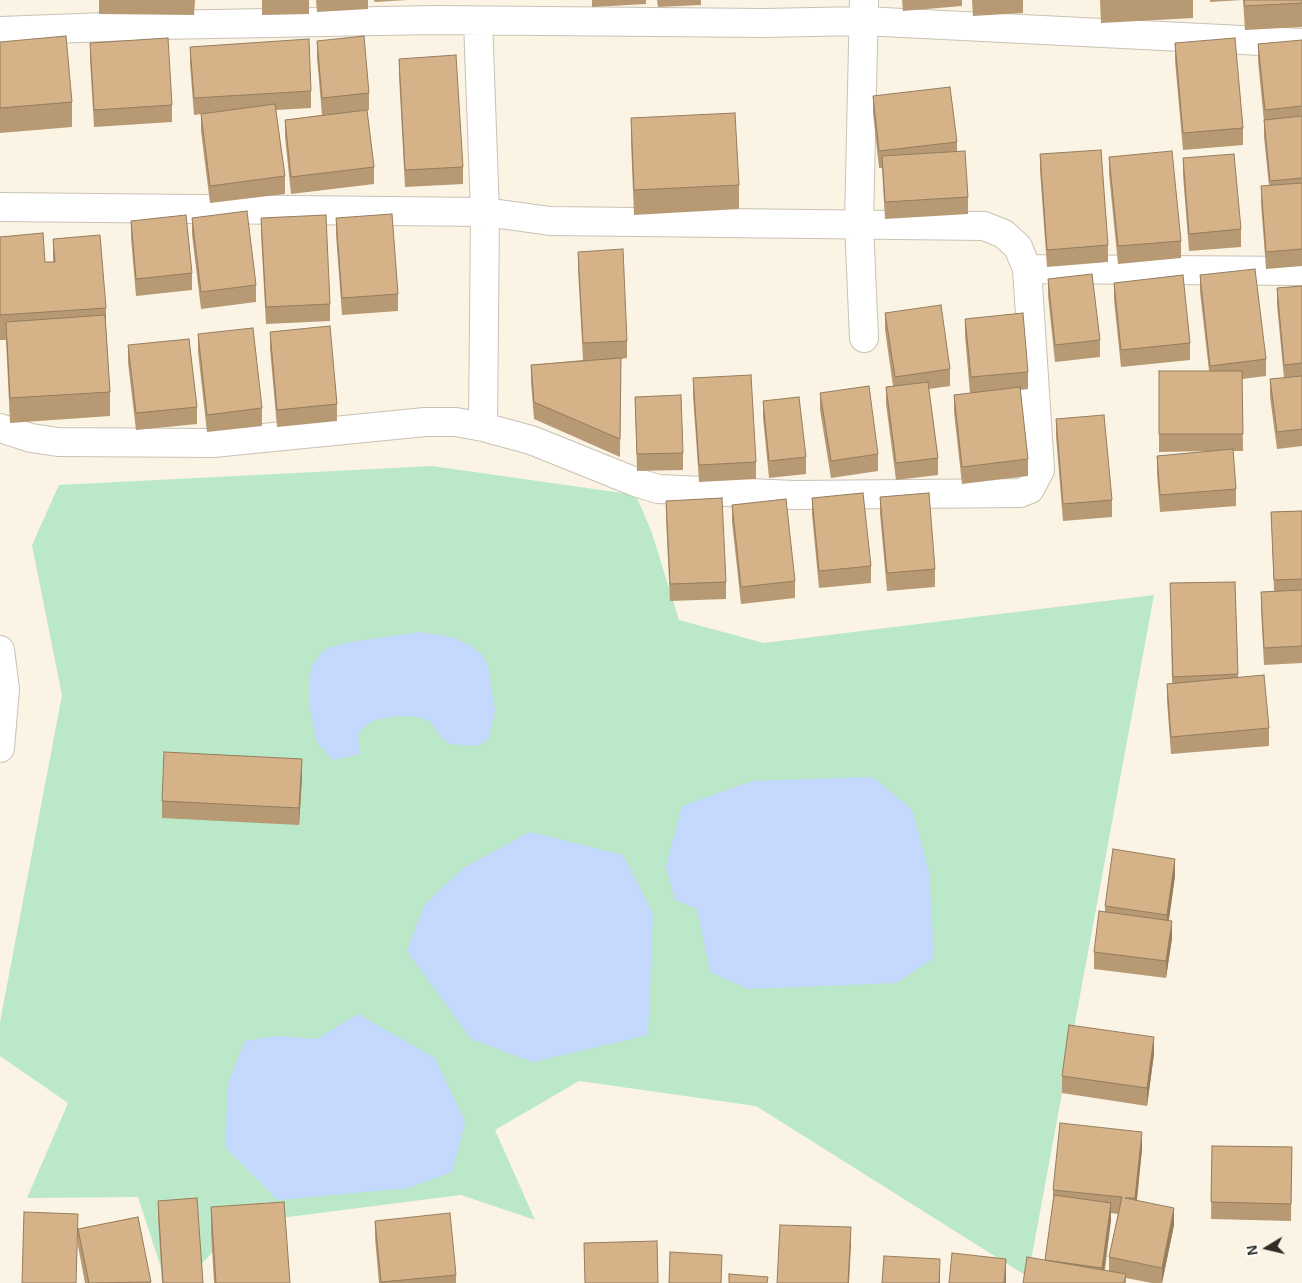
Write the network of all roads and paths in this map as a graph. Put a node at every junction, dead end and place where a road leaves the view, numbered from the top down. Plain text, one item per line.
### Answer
1 (864, 10) edge
2 (478, 20) junction
3 (0, 31) edge
4 (1302, 43) edge
5 (0, 207) edge
6 (485, 212) junction
7 (859, 224) junction
8 (1027, 269) junction
9 (1302, 271) edge
10 (864, 338) dead end
11 (484, 427) junction
12 (0, 428) edge
13 (0, 650) edge
14 (2, 689) edge
15 (0, 748) edge

1 - 2 street
1 - 4 street
1 - 7 street
2 - 3 street
2 - 6 street
5 - 6 street
6 - 7 street
6 - 11 street
7 - 8 street
7 - 10 street
8 - 9 street
8 - 11 street
11 - 12 street
13 - 14 street
14 - 15 street

